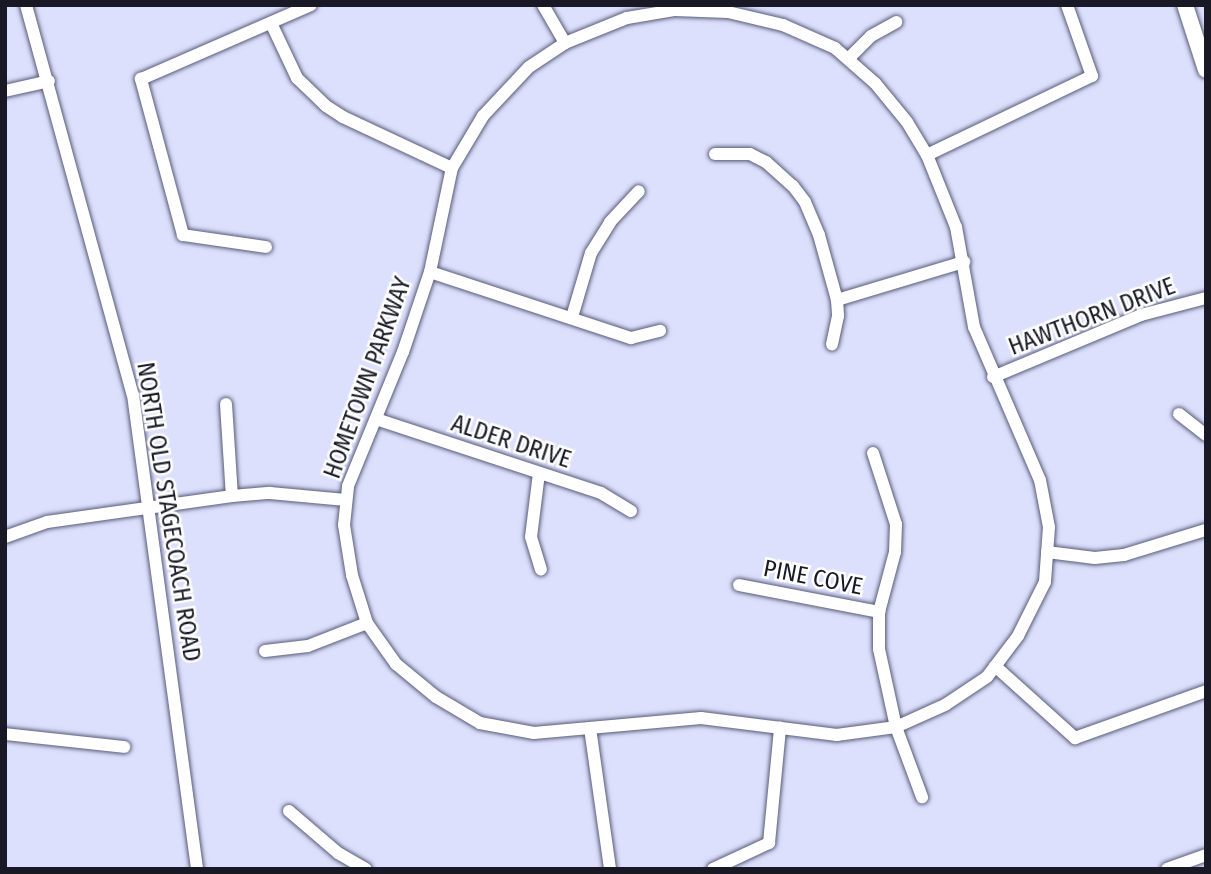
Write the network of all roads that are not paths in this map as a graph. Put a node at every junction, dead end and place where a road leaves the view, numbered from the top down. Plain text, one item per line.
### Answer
1 (26, 5) edge
2 (311, 5) edge
3 (543, 5) edge
4 (1067, 5) edge
5 (1185, 5) edge
6 (675, 8) edge
7 (897, 22) dead end
8 (271, 23) junction
9 (565, 43) junction
10 (848, 60) junction
11 (1205, 64) edge
12 (49, 81) junction
13 (5, 90) edge
14 (715, 154) dead end
15 (927, 155) junction
16 (452, 168) junction
17 (639, 191) dead end
18 (266, 247) dead end
19 (964, 262) junction
20 (430, 272) junction
21 (1206, 298) edge
22 (837, 300) junction
23 (572, 317) junction
24 (660, 331) dead end
25 (832, 344) dead end
26 (993, 377) junction
27 (226, 404) dead end
28 (1179, 414) dead end
29 (376, 419) junction
30 (1206, 435) edge
31 (873, 453) dead end
32 (539, 473) junction
33 (232, 496) junction
34 (346, 500) junction
35 (149, 508) junction
36 (631, 511) dead end
37 (1206, 530) edge
38 (5, 537) edge
39 (1047, 552) junction
40 (541, 570) dead end
41 (739, 585) dead end
42 (879, 612) junction
43 (367, 623) junction
44 (265, 651) dead end
45 (995, 666) junction
46 (1206, 691) edge
47 (897, 727) junction
48 (590, 728) junction
49 (780, 728) junction
50 (5, 734) edge
51 (124, 747) dead end
52 (922, 797) dead end
53 (289, 811) dead end
54 (1206, 855) edge
55 (197, 869) edge
56 (366, 869) edge
57 (610, 869) edge
58 (713, 869) edge
59 (1167, 869) edge

1 - 12 street, NORTH OLD STAGECOACH ROAD
2 - 8 street
3 - 9 street
4 - 15 street
5 - 11 main road
6 - 9 street, HOMETOWN PARKWAY
6 - 10 street, HOMETOWN PARKWAY
7 - 10 street
8 - 16 street
8 - 18 street
9 - 16 street, HOMETOWN PARKWAY
10 - 15 street, HOMETOWN PARKWAY
12 - 13 street
12 - 35 street, NORTH OLD STAGECOACH ROAD
14 - 22 street
15 - 19 street, HOMETOWN PARKWAY
16 - 20 street, HOMETOWN PARKWAY
17 - 23 street
19 - 22 street
19 - 26 street, HOMETOWN PARKWAY
20 - 23 street
20 - 29 street, HOMETOWN PARKWAY
21 - 26 street, HAWTHORN DRIVE
22 - 25 street
23 - 24 street
26 - 39 street, HOMETOWN PARKWAY
27 - 33 street
28 - 30 street
29 - 32 street, ALDER DRIVE
29 - 34 street, HOMETOWN PARKWAY
31 - 42 street
32 - 36 street, ALDER DRIVE
32 - 40 street
33 - 34 street
33 - 35 street
34 - 43 street, HOMETOWN PARKWAY
35 - 38 street
35 - 55 street, NORTH OLD STAGECOACH ROAD
37 - 39 street
39 - 45 street, HOMETOWN PARKWAY
41 - 42 street, PINE COVE
42 - 47 street
43 - 44 street
43 - 48 street, HOMETOWN PARKWAY
45 - 46 street
45 - 47 street, HOMETOWN PARKWAY
47 - 49 street, HOMETOWN PARKWAY
47 - 52 street
48 - 49 street, HOMETOWN PARKWAY
48 - 57 street
49 - 58 street
50 - 51 street
53 - 56 street
54 - 59 street

